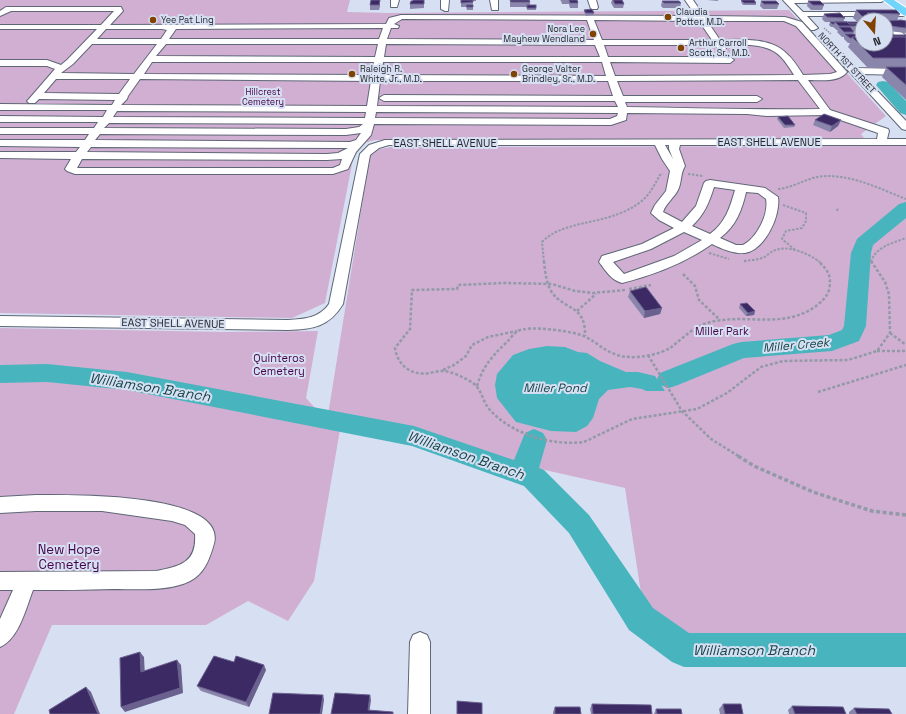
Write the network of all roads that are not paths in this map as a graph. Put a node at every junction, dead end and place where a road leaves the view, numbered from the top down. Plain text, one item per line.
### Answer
1 (445, 0) edge
2 (690, 0) edge
3 (810, 0) edge
4 (822, 0) edge
5 (841, 0) edge
6 (881, 0) edge
7 (888, 0) edge
8 (787, 1) edge
9 (445, 9) dead end
10 (906, 13) edge
11 (0, 14) edge
12 (802, 14) junction
13 (403, 26) dead end
14 (896, 26) edge
15 (0, 27) edge
16 (646, 27) dead end
17 (708, 27) junction
18 (103, 28) junction
19 (167, 34) junction
20 (894, 40) edge
21 (906, 40) edge
22 (91, 41) junction
23 (599, 43) junction
24 (721, 47) junction
25 (157, 50) junction
26 (381, 51) junction
27 (150, 59) junction
28 (730, 60) junction
29 (0, 63) edge
30 (144, 67) junction
31 (736, 68) junction
32 (854, 71) junction
33 (906, 72) edge
34 (57, 73) junction
35 (137, 77) junction
36 (742, 78) junction
37 (802, 78) junction
38 (36, 96) junction
39 (122, 97) junction
40 (138, 97) dead end
41 (619, 98) junction
42 (756, 99) junction
43 (370, 101) junction
44 (0, 107) edge
45 (27, 107) junction
46 (114, 107) junction
47 (624, 109) junction
48 (827, 112) junction
49 (767, 113) junction
50 (0, 119) edge
51 (17, 119) junction
52 (106, 119) junction
53 (369, 122) junction
54 (906, 127) edge
55 (97, 131) junction
56 (2, 133) edge
57 (883, 137) junction
58 (360, 142) junction
59 (906, 142) edge
60 (0, 143) edge
61 (659, 143) junction
62 (675, 143) junction
63 (87, 144) junction
64 (350, 152) junction
65 (0, 155) edge
66 (78, 156) junction
67 (676, 171) junction
68 (741, 188) junction
69 (685, 227) junction
70 (711, 239) junction
71 (0, 321) edge
72 (0, 505) edge
73 (0, 581) edge
74 (27, 581) junction
75 (0, 637) edge
76 (420, 642) dead end
77 (420, 714) edge

1 - 9 street
2 - 17 street
3 - 4 street
3 - 8 street
4 - 5 street
5 - 6 street
7 - 10 main road
8 - 12 street, NORTH 1ST STREET
10 - 12 street
11 - 18 street
12 - 32 street, NORTH 1ST STREET
13 - 26 street
14 - 21 street
15 - 18 street
16 - 17 street
17 - 23 street
17 - 23 street
17 - 24 street
17 - 37 street
18 - 19 street
18 - 22 street
19 - 22 street
19 - 25 street
19 - 26 street
19 - 26 street
20 - 21 street
22 - 34 street
23 - 24 street
23 - 26 street
23 - 26 street
23 - 26 street
23 - 26 street
23 - 28 street
23 - 31 street
23 - 36 street
23 - 41 street
24 - 28 street
24 - 37 street
25 - 26 street
25 - 27 street
26 - 27 street
26 - 30 street
26 - 35 street
26 - 43 street
27 - 30 street
28 - 31 street
29 - 34 street
30 - 35 street
31 - 36 street
32 - 33 street
32 - 54 street, NORTH 1ST STREET
34 - 35 street
34 - 38 street
35 - 39 street
36 - 37 street
36 - 42 street
37 - 48 street
38 - 39 street
38 - 45 street
39 - 40 street
39 - 46 street
41 - 42 street
41 - 43 street
41 - 47 street
42 - 49 street
43 - 46 street
43 - 47 street
43 - 53 street
44 - 45 street
45 - 46 street
45 - 51 street
46 - 52 street
47 - 49 street
47 - 53 street
48 - 49 street
48 - 57 street
50 - 51 street
51 - 52 street
51 - 56 street
52 - 53 street
52 - 55 street
53 - 55 street
53 - 58 street
54 - 57 street
55 - 56 street
55 - 63 street
57 - 59 street, EAST SHELL AVENUE
57 - 62 street, EAST SHELL AVENUE
58 - 63 street
58 - 64 street
60 - 63 street
61 - 62 street, EAST SHELL AVENUE
61 - 67 street
61 - 71 street, EAST SHELL AVENUE
62 - 67 street
63 - 66 street
64 - 66 street
64 - 66 street
65 - 66 street
67 - 69 street
68 - 69 street
68 - 70 street
68 - 70 street
69 - 70 street
69 - 70 street
72 - 74 street
73 - 74 street
74 - 75 street
76 - 77 street

